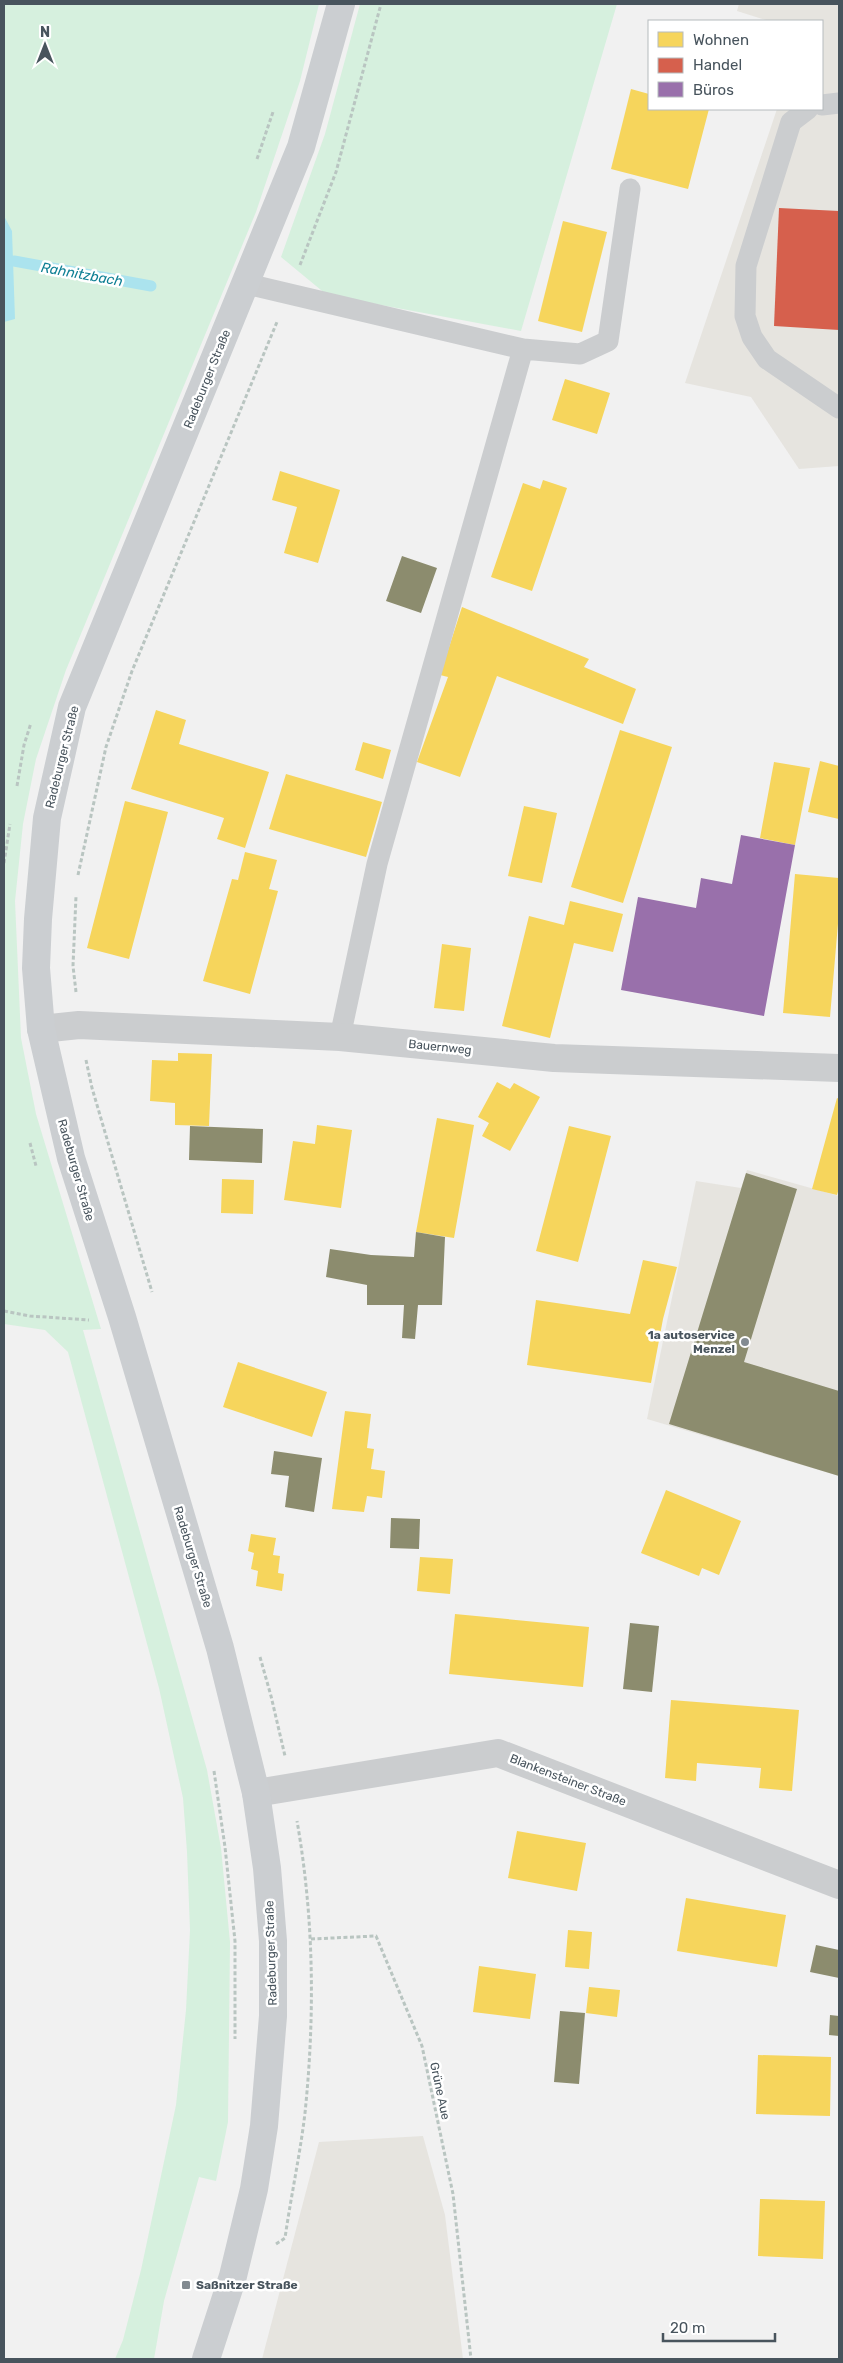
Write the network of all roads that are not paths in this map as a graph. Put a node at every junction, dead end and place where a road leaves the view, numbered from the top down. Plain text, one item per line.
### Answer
1 (341, 4) edge
2 (839, 103) edge
3 (823, 105) edge
4 (807, 110) edge
5 (630, 189) dead end
6 (247, 284) junction
7 (523, 349) junction
8 (839, 408) edge
9 (41, 1029) junction
10 (340, 1037) junction
11 (839, 1068) edge
12 (256, 1793) junction
13 (839, 1885) edge
14 (206, 2359) edge

1 - 6 main road, Radeburger Straße
2 - 3 lane
4 - 8 lane
5 - 7 lane
6 - 7 lane
6 - 9 main road, Radeburger Straße
7 - 10 lane
9 - 10 street, Bauernweg
9 - 12 main road, Radeburger Straße
10 - 11 street, Bauernweg
12 - 13 street, Blankensteiner Straße
12 - 14 main road, Radeburger Straße

